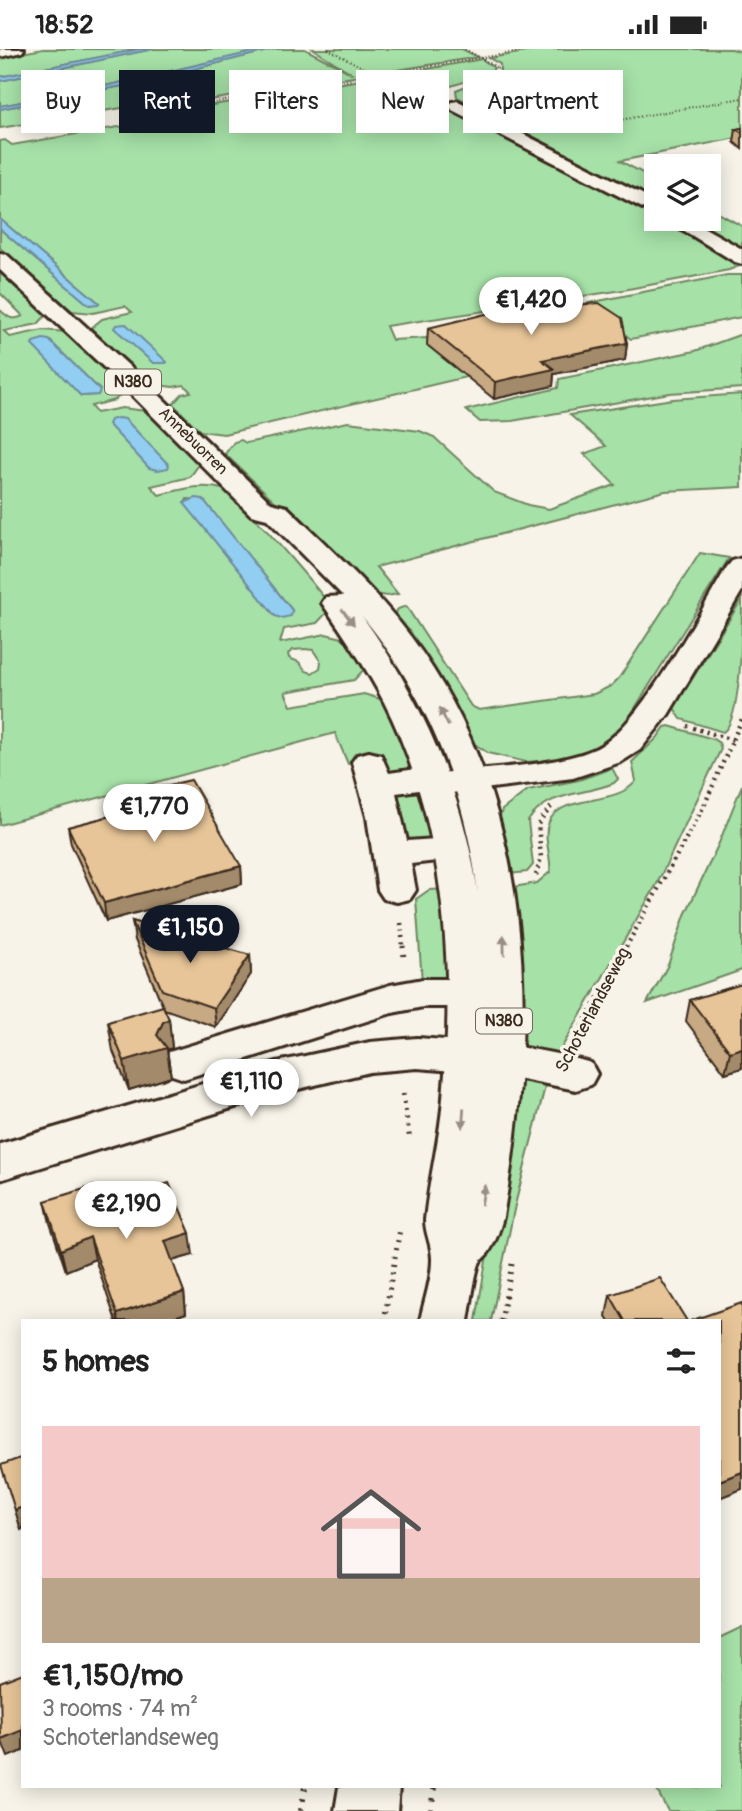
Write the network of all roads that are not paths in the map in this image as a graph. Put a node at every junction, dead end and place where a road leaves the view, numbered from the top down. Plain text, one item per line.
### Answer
1 (16, 49) edge
2 (0, 52) edge
3 (458, 106) dead end
4 (644, 203) edge
5 (696, 231) edge
6 (742, 258) edge
7 (0, 259) edge
8 (742, 567) edge
9 (453, 782) junction
10 (450, 850) junction
11 (392, 854) junction
12 (397, 890) dead end
13 (486, 993) junction
14 (485, 1057) junction
15 (184, 1063) dead end
16 (567, 1073) road end
17 (0, 1162) edge
18 (444, 1319) edge
19 (369, 1788) edge
20 (366, 1811) edge

1 - 2 main road
3 - 4 main road
5 - 6 main road
7 - 9 main road, Annebuorren / N380
8 - 9 main road
9 - 10 main road, N380
9 - 11 main road
13 -> 9 main road, N380
10 - 11 main road
10 - 13 main road, N380
11 - 12 main road
13 - 14 main road, N380
13 - 15 main road
14 - 16 main road
14 - 17 main road
14 - 18 main road, N380
19 - 20 main road

